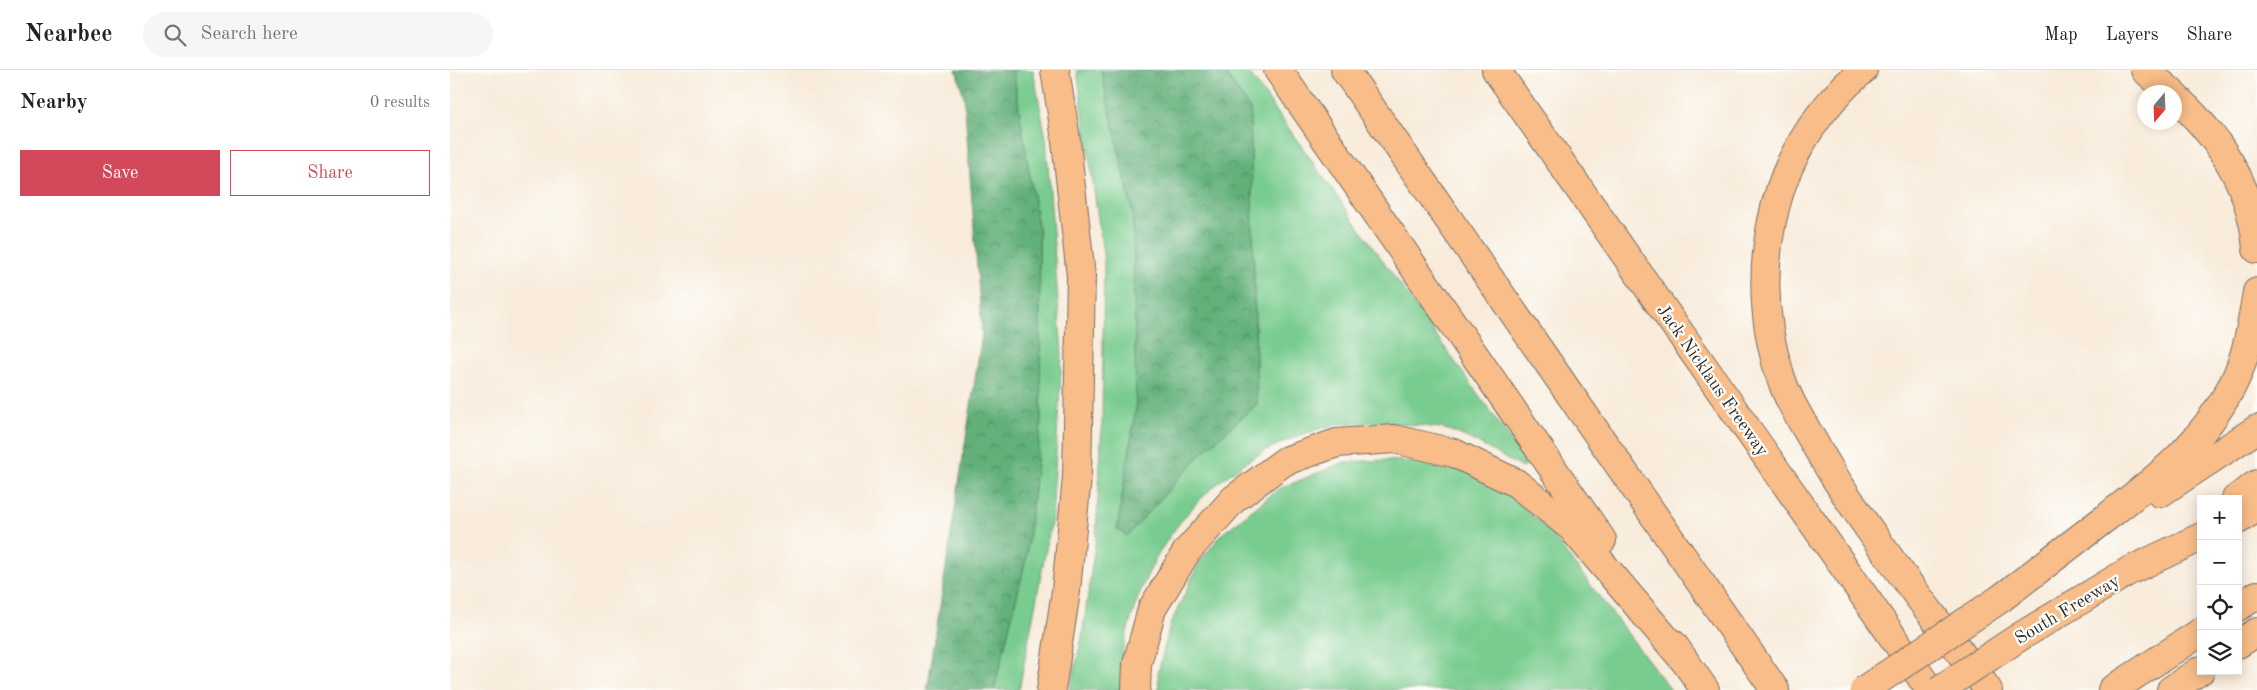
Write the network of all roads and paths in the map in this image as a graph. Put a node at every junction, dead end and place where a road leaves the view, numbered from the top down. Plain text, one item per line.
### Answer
1 (1055, 70) edge
2 (1278, 70) edge
3 (1345, 70) edge
4 (1496, 70) edge
5 (1863, 70) edge
6 (2145, 70) edge
7 (2163, 85) edge
8 (2182, 103) edge
9 (2257, 249) edge
10 (2257, 292) edge
11 (2257, 429) edge
12 (2257, 484) edge
13 (2242, 495) edge
14 (2257, 508) edge
15 (2242, 517) edge
16 (2197, 525) edge
17 (2197, 539) edge
18 (2129, 571) junction
19 (2257, 594) edge
20 (2000, 599) junction
21 (2242, 604) edge
22 (2257, 632) edge
23 (2197, 635) edge
24 (2242, 641) edge
25 (1683, 659) junction
26 (2197, 673) edge
27 (2116, 687) edge
28 (1051, 690) edge
29 (1136, 690) edge
30 (1705, 690) edge
31 (1775, 690) edge
32 (1864, 690) edge
33 (1930, 690) edge
34 (1939, 690) edge
35 (1988, 690) edge
36 (2172, 690) edge

1 - 28 highway
2 - 25 highway
3 - 31 highway
4 - 33 highway, Jack Nicklaus Freeway
5 - 35 highway
6 - 7 highway
8 - 9 highway
10 - 20 highway
11 - 20 highway
12 - 13 highway
14 - 15 highway
16 - 18 highway
17 - 18 highway, South Freeway
18 - 34 highway, South Freeway, bridge
19 - 21 highway
20 - 32 highway, bridge
22 - 24 highway
23 - 27 highway
25 - 29 highway
25 - 30 highway
26 - 36 highway

